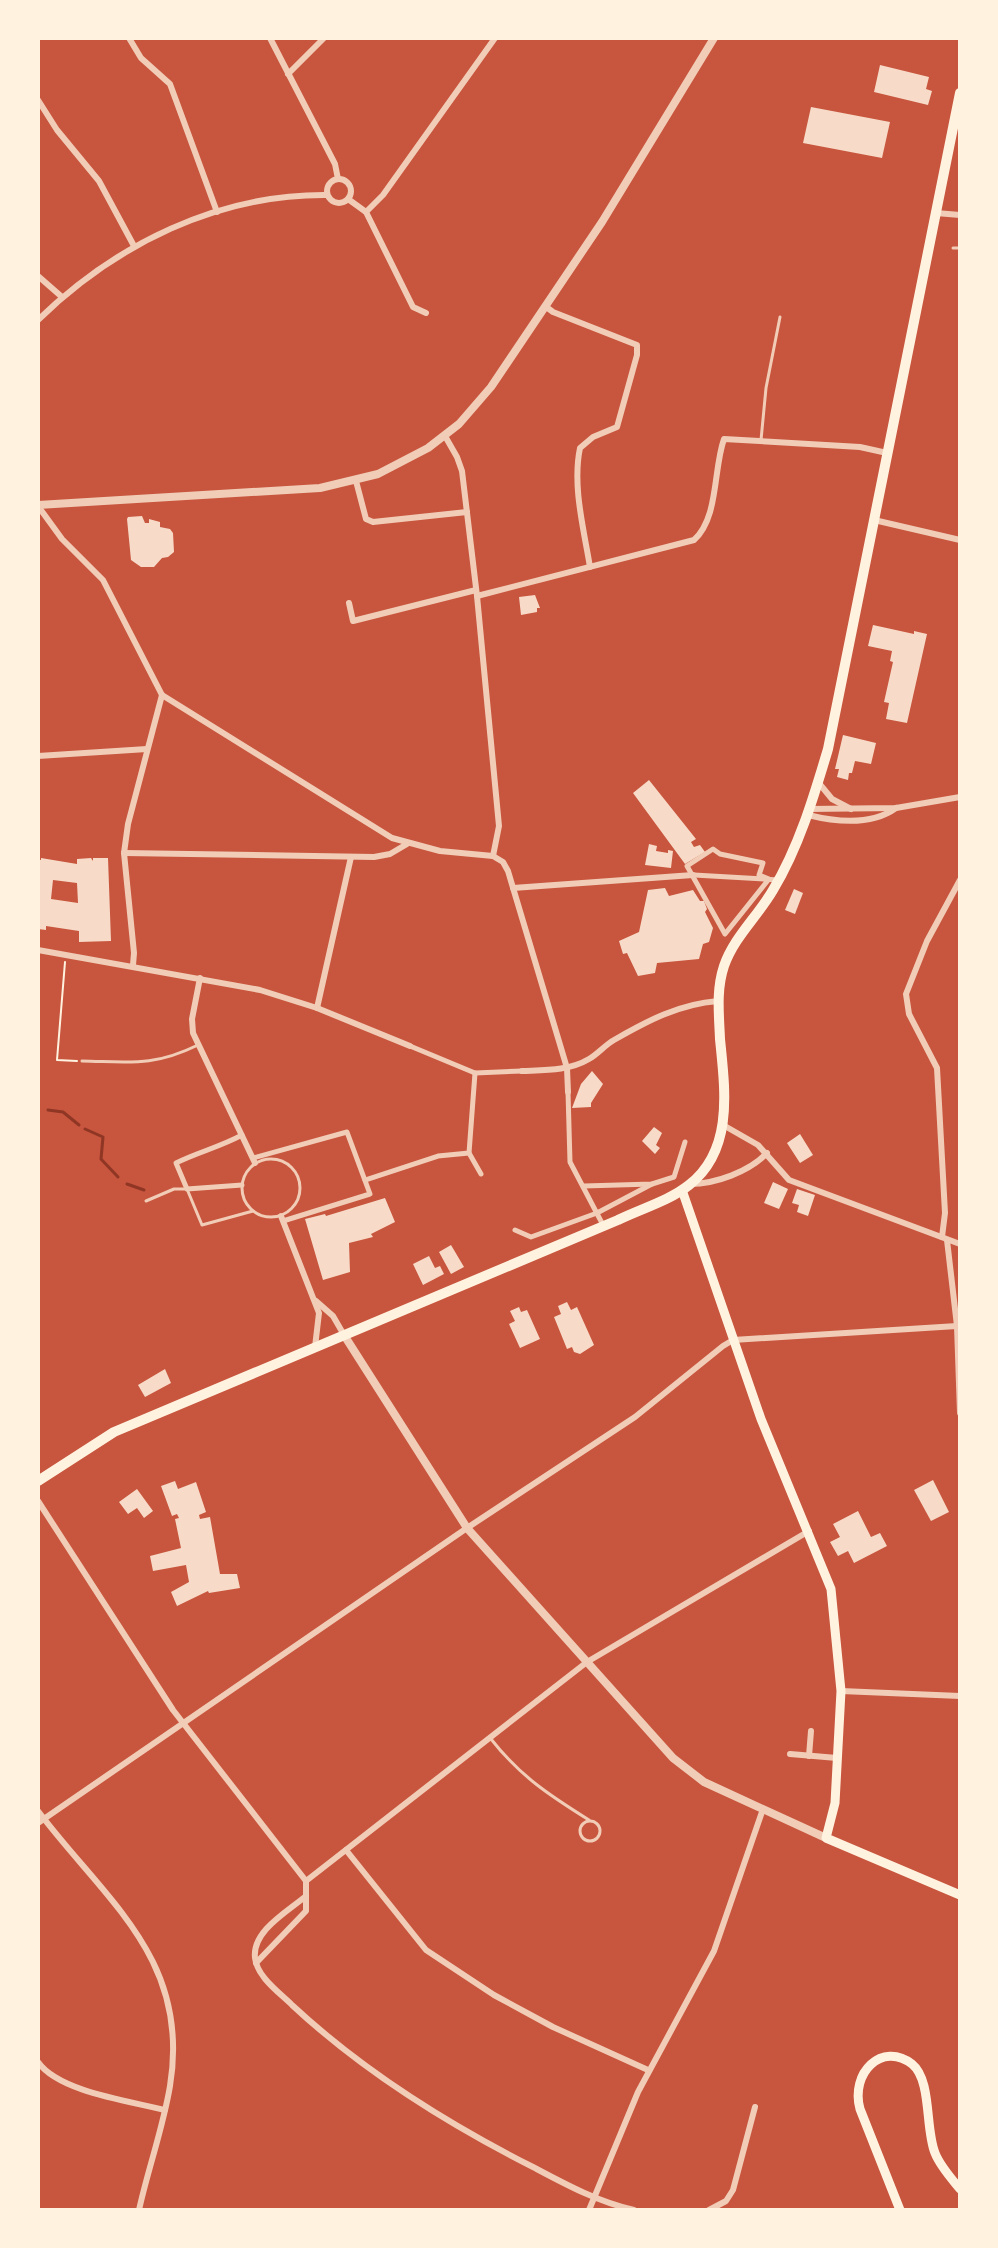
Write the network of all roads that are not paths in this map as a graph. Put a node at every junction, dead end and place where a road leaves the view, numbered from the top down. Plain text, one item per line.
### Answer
1 (129, 38) edge
2 (270, 38) edge
3 (324, 38) edge
4 (495, 38) edge
5 (714, 38) edge
6 (288, 74) junction
7 (960, 93) edge
8 (38, 100) edge
9 (338, 179) junction
10 (327, 195) junction
11 (348, 199) junction
12 (217, 212) junction
13 (366, 212) junction
14 (936, 213) junction
15 (960, 215) edge
16 (134, 246) junction
17 (953, 248) dead end
18 (960, 248) edge
19 (38, 276) edge
20 (62, 297) junction
21 (545, 306) junction
22 (426, 313) dead end
23 (780, 317) dead end
24 (38, 320) edge
25 (445, 436) junction
26 (761, 441) junction
27 (887, 453) junction
28 (356, 481) junction
29 (38, 506) edge
30 (467, 512) junction
31 (874, 520) junction
32 (960, 540) edge
33 (590, 567) junction
34 (477, 593) junction
35 (349, 603) dead end
36 (162, 695) junction
37 (147, 749) junction
38 (38, 756) edge
39 (818, 782) junction
40 (960, 797) edge
41 (896, 808) junction
42 (851, 809) junction
43 (808, 812) junction
44 (407, 844) junction
45 (124, 853) junction
46 (493, 856) junction
47 (351, 857) junction
48 (693, 875) junction
49 (774, 880) junction
50 (960, 880) edge
51 (513, 888) junction
52 (38, 950) edge
53 (133, 965) junction
54 (200, 978) junction
55 (718, 1001) junction
56 (317, 1008) junction
57 (198, 1045) junction
58 (410, 1046) joint
59 (82, 1061) road end
60 (567, 1068) junction
61 (522, 1071) joint
62 (475, 1073) junction
63 (568, 1092) joint
64 (723, 1125) junction
65 (242, 1135) junction
66 (685, 1142) dead end
67 (469, 1153) junction
68 (767, 1153) junction
69 (254, 1160) junction
70 (481, 1174) dead end
71 (365, 1180) junction
72 (652, 1184) junction
73 (242, 1185) junction
74 (584, 1186) junction
75 (686, 1187) junction
76 (187, 1189) junction
77 (146, 1201) dead end
78 (253, 1211) junction
79 (597, 1213) junction
80 (282, 1218) junction
81 (604, 1225) junction
82 (515, 1230) dead end
83 (945, 1239) junction
84 (960, 1244) edge
85 (314, 1299) junction
86 (957, 1326) junction
87 (344, 1335) junction
88 (733, 1340) junction
89 (315, 1347) junction
90 (960, 1413) edge
91 (38, 1481) edge
92 (38, 1501) edge
93 (467, 1528) junction
94 (809, 1531) junction
95 (587, 1662) junction
96 (841, 1691) junction
97 (960, 1696) edge
98 (182, 1722) junction
99 (811, 1731) dead end
100 (489, 1738) junction
101 (790, 1754) dead end
102 (809, 1756) junction
103 (837, 1758) junction
104 (763, 1809) junction
105 (38, 1811) edge
106 (589, 1820) junction
107 (41, 1821) edge
108 (826, 1838) junction
109 (346, 1850) junction
110 (306, 1881) junction
111 (960, 1895) edge
112 (306, 1896) junction
113 (256, 1963) junction
114 (38, 2062) edge
115 (648, 2070) junction
116 (755, 2107) dead end
117 (165, 2110) junction
118 (960, 2189) edge
119 (595, 2197) junction
120 (139, 2210) edge
121 (589, 2210) edge
122 (634, 2210) edge
123 (709, 2210) edge
124 (900, 2210) edge

1 - 12 street
2 - 6 street
3 - 6 street
4 - 13 street
5 - 21 street
6 - 9 street
7 - 14 main road
8 - 16 street
9 - 10 street
9 - 11 street
10 - 11 street
10 - 12 street
11 - 13 street
12 - 16 street
13 - 22 street
14 - 15 street
14 - 27 main road
16 - 20 street
17 - 18 lane
19 - 20 street
20 - 24 street
21 - 25 street
21 - 33 street
23 - 26 lane
25 - 28 street
25 - 30 street
26 - 27 street
26 - 33 street
27 - 31 main road
28 - 29 street
28 - 30 street
29 - 36 street
30 - 34 street
31 - 32 street
31 - 39 main road
33 - 34 street
34 - 35 street
34 - 46 street
36 - 37 street
36 - 44 street
37 - 38 street
37 - 45 street
39 - 42 street
39 - 43 main road
40 - 41 street
41 - 42 street
41 - 43 street
42 - 43 street
43 - 49 main road
44 - 46 street
44 - 47 street
45 - 47 street
45 - 53 street
46 - 51 street
47 - 56 street
48 - 49 street
48 - 49 street
48 - 49 street
48 - 51 street
49 - 55 main road
50 - 83 street
51 - 60 street
52 - 53 street
53 - 54 street
54 - 56 street
54 - 57 street
55 - 60 street
55 - 64 main road
56 - 58 street
57 - 59 lane
57 - 65 street
58 - 62 street
60 - 61 street
60 - 63 street
61 - 62 street
62 - 67 street
63 - 74 street
64 - 68 street
64 - 75 main road
65 - 69 street
65 - 76 street
66 - 72 street
67 - 70 street
67 - 71 street
68 - 75 street
68 - 83 street
69 - 71 street
69 - 73 lane
69 - 80 lane
71 - 80 street
72 - 74 street
72 - 79 street
73 - 76 street
73 - 78 lane
74 - 79 street
75 - 81 main road
75 - 88 main road
76 - 77 lane
76 - 78 lane
78 - 80 lane
79 - 81 street
79 - 82 street
80 - 85 street
81 - 87 main road
83 - 84 street
83 - 86 street
85 - 87 street
85 - 89 street
86 - 88 street
86 - 90 street
87 - 89 main road
87 - 93 street
88 - 93 street
88 - 94 main road
89 - 91 main road
92 - 98 street
93 - 95 street
93 - 98 street
94 - 95 street
94 - 96 main road
95 - 100 street
95 - 104 street
96 - 97 street
96 - 103 main road
98 - 107 street
98 - 110 street
99 - 102 street
100 - 106 lane
100 - 109 street
101 - 102 street
102 - 103 street
103 - 108 main road
104 - 108 street
104 - 115 street
105 - 107 street
106 - 106 lane
107 - 117 street
108 - 111 main road
109 - 110 street
109 - 115 street
110 - 112 street
112 - 113 street
112 - 113 street
113 - 119 street
114 - 117 street
115 - 119 street
116 - 123 street
117 - 120 street
118 - 124 main road
119 - 121 street
119 - 122 street

